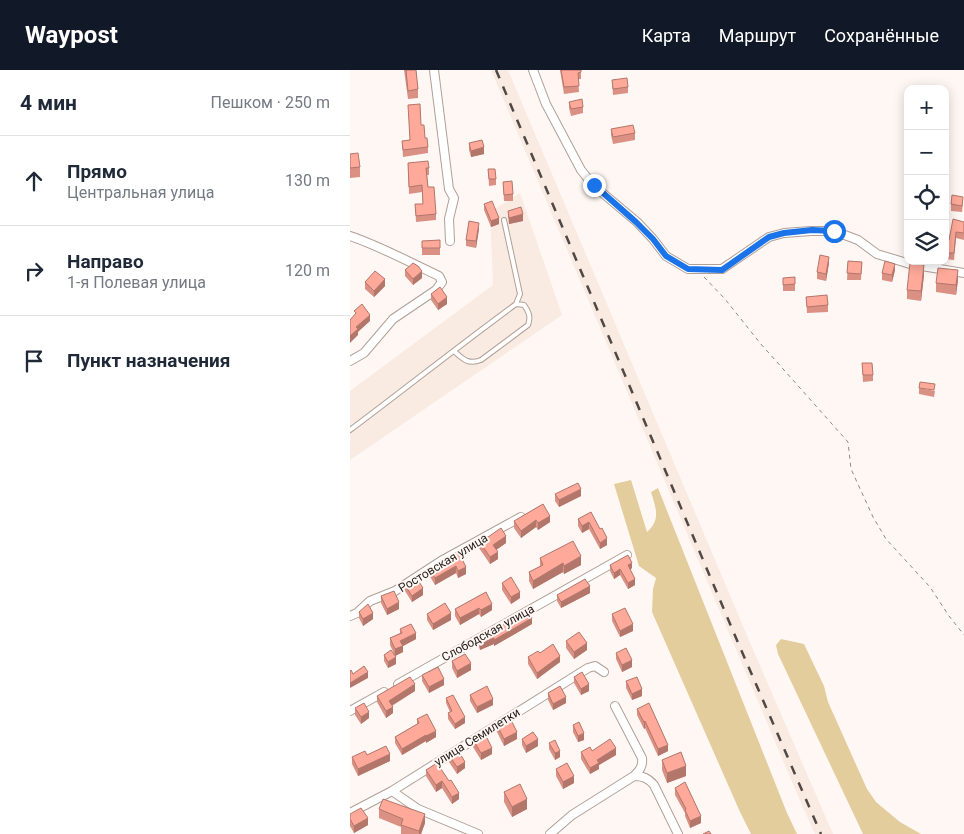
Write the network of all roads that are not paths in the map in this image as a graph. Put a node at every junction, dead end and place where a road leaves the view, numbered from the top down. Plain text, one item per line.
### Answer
1 (434, 70) edge
2 (532, 70) edge
3 (504, 220) dead end
4 (350, 236) edge
5 (450, 241) dead end
6 (964, 273) edge
7 (516, 304) junction
8 (454, 350) junction
9 (350, 361) edge
10 (350, 430) edge
11 (528, 514) edge
12 (627, 555) edge
13 (350, 616) edge
14 (604, 672) dead end
15 (615, 706) dead end
16 (350, 711) edge
17 (634, 776) junction
18 (392, 791) junction
19 (350, 813) edge
20 (478, 834) edge
21 (550, 834) edge
22 (678, 834) edge

1 - 5 street
2 - 6 street
3 - 7 lane
4 - 9 street
7 - 8 lane
7 - 8 lane
8 - 10 lane
11 - 13 street, Ростовская улица
12 - 16 street, Слободская улица
14 - 18 street, улица Семилетки
15 - 17 street
17 - 21 street
17 - 22 street
18 - 19 street, улица Семилетки
18 - 20 street

